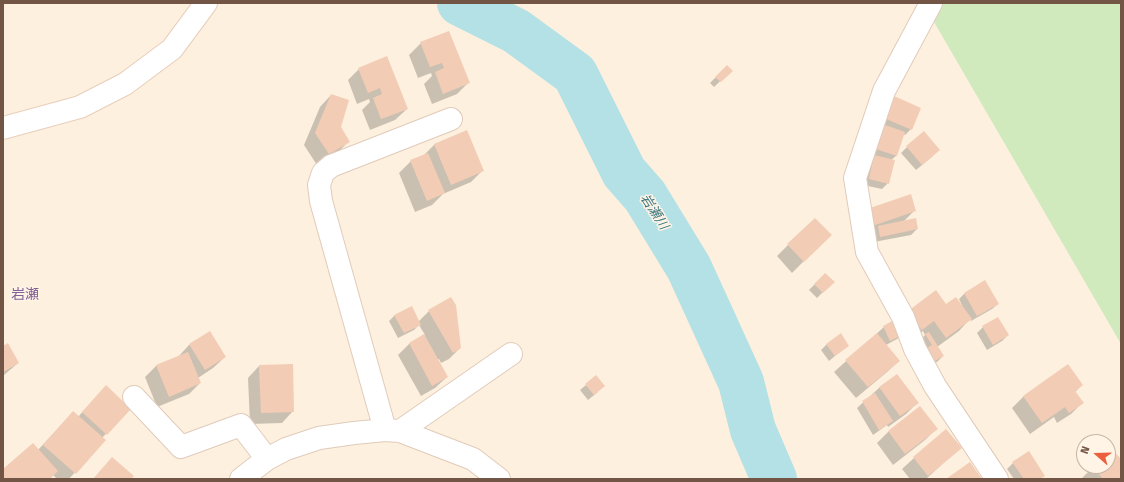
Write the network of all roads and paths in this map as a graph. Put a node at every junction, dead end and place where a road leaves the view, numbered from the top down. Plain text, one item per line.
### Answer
1 (206, 3) edge
2 (931, 3) edge
3 (451, 119) dead end
4 (3, 128) edge
5 (511, 354) dead end
6 (134, 397) dead end
7 (393, 431) junction
8 (267, 458) junction
9 (241, 479) edge
10 (499, 479) edge
11 (997, 479) edge

1 - 4 street
2 - 11 street
3 - 7 street
5 - 7 street
6 - 8 street
7 - 8 street
7 - 10 street
8 - 9 street

